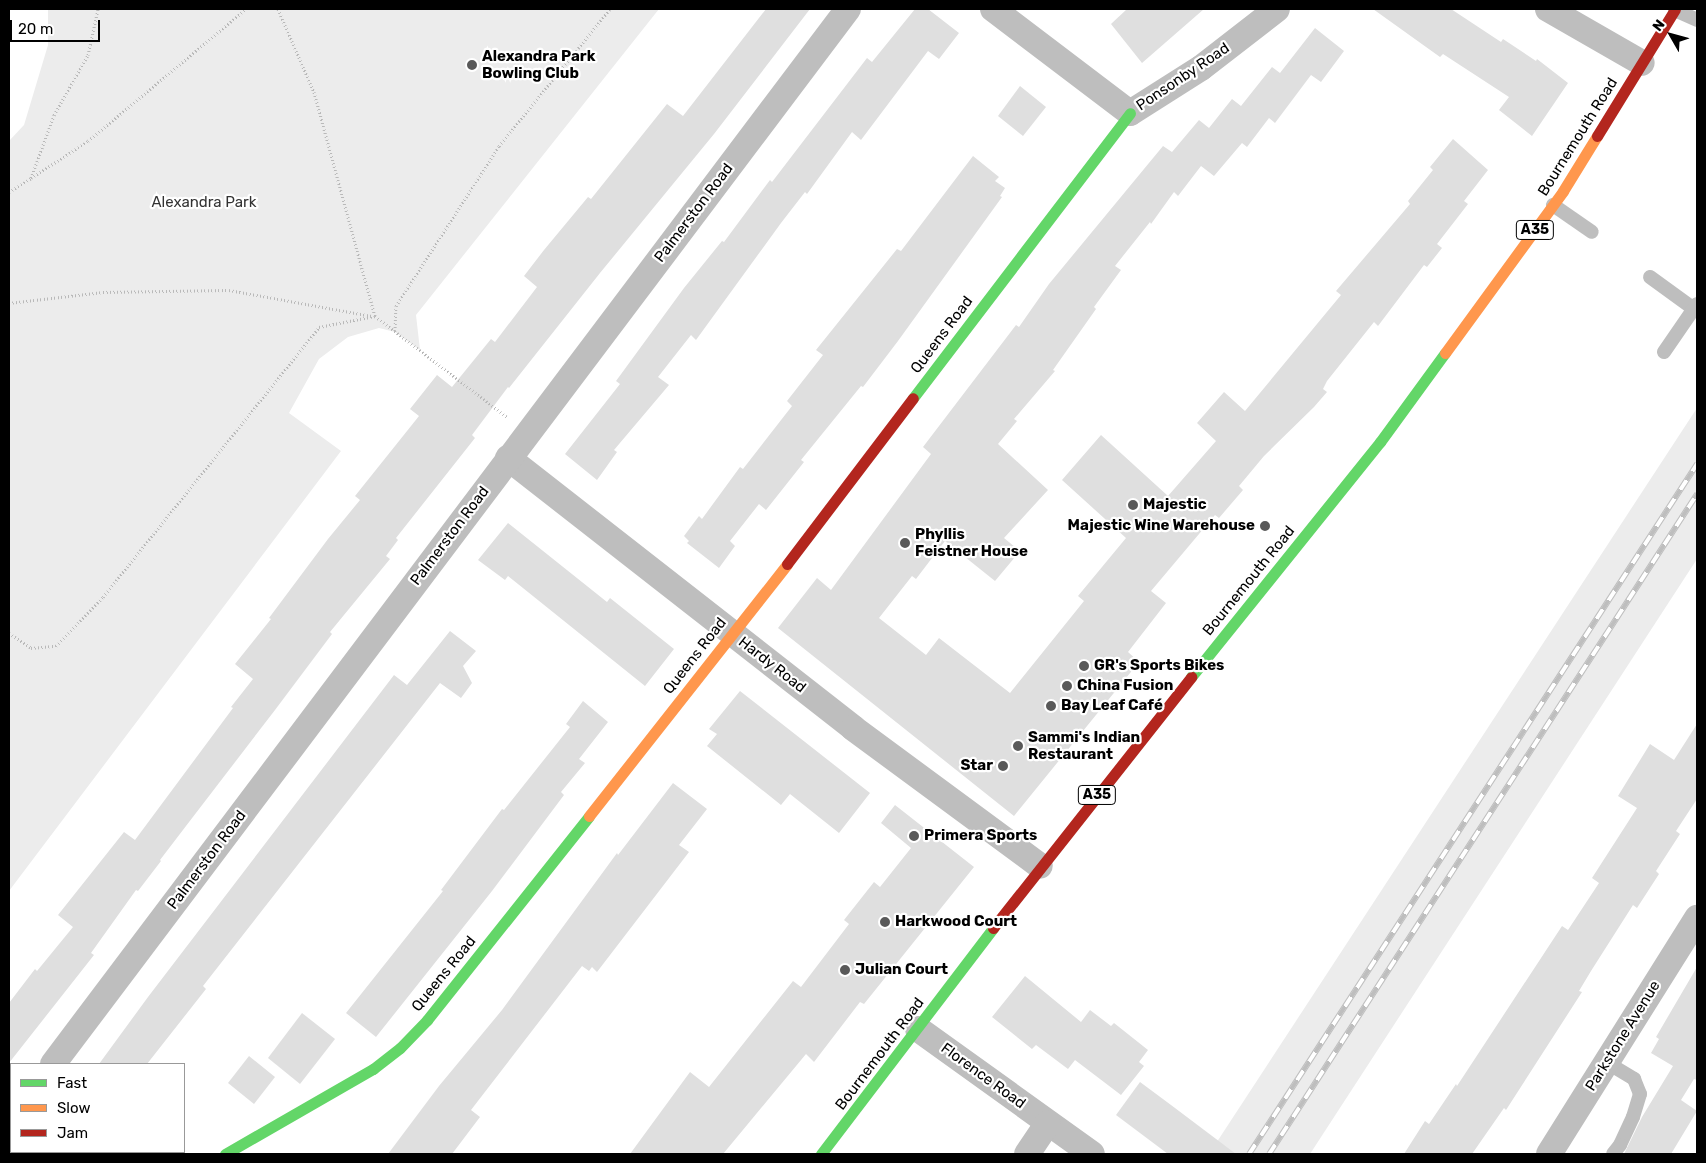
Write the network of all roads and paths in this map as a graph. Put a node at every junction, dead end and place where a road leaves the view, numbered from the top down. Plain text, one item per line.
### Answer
1 (98, 9) edge
2 (246, 9) edge
3 (278, 9) edge
4 (610, 9) edge
5 (848, 9) edge
6 (994, 9) edge
7 (1277, 9) edge
8 (1548, 9) edge
9 (1675, 9) edge
10 (1697, 20) edge
11 (1642, 63) junction
12 (1130, 113) junction
13 (31, 178) junction
14 (9, 192) edge
15 (1553, 205) junction
16 (1592, 232) dead end
17 (1650, 277) dead end
18 (9, 303) edge
19 (1696, 307) edge
20 (375, 316) junction
21 (395, 332) junction
22 (1664, 352) dead end
23 (527, 432) junction
24 (508, 458) junction
25 (9, 632) edge
26 (733, 634) junction
27 (1040, 866) junction
28 (1697, 918) edge
29 (918, 1029) junction
30 (1606, 1062) junction
31 (54, 1063) edge
32 (1048, 1123) junction
33 (225, 1154) edge
34 (821, 1154) edge
35 (1026, 1154) edge
36 (1092, 1154) edge
37 (1549, 1154) edge
38 (1613, 1154) edge

1 - 13 path
2 - 13 path
3 - 20 path
4 - 21 path
5 - 23 street, Palmerston Road
6 - 12 street, Ponsonby Road
7 - 12 street, Ponsonby Road
8 - 11 street
9 - 10 lane
9 - 11 main road, Bournemouth Road / A35
11 - 15 main road, Bournemouth Road / A35
12 - 26 main road, Queens Road
13 - 14 path
15 - 16 lane
15 - 27 main road, Bournemouth Road / A35
17 - 19 lane
18 - 20 path
19 - 22 lane
20 - 21 path
20 - 25 path
21 - 23 path
23 - 24 street, Palmerston Road
24 - 26 street, Hardy Road
24 - 31 street, Palmerston Road
26 - 27 street, Hardy Road
26 - 33 main road, Queens Road
27 - 29 main road, Bournemouth Road / A35
28 - 30 street, Parkstone Avenue
29 - 32 street, Florence Road
29 - 34 main road, Bournemouth Road / A35
30 - 37 street, Parkstone Avenue
30 - 38 lane
32 - 35 street
32 - 36 street, Florence Road

